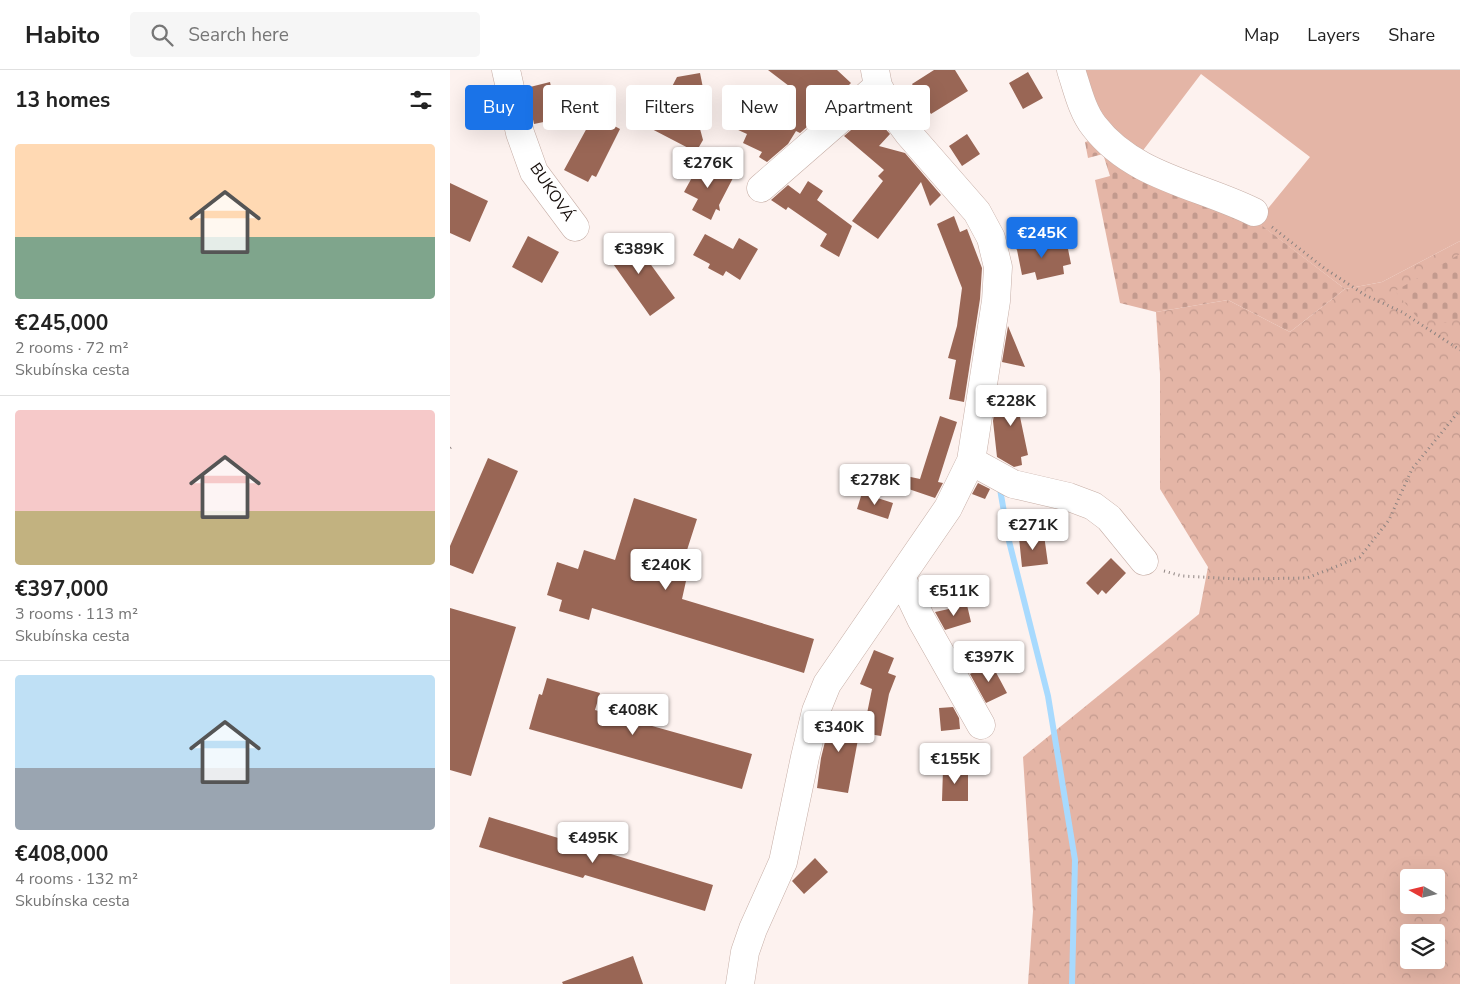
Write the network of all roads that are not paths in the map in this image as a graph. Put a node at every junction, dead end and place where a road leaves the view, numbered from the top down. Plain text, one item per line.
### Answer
1 (506, 70) edge
2 (1071, 70) edge
3 (877, 78) edge
4 (762, 188) dead end
5 (1254, 212) road end
6 (576, 227) dead end
7 (971, 461) junction
8 (1144, 561) road end
9 (901, 576) junction
10 (981, 725) dead end
11 (740, 984) edge

1 - 6 street, BUKOVÁ
2 - 5 street
3 - 4 street
3 - 7 street
7 - 8 street
7 - 9 street
9 - 10 street
9 - 11 street

